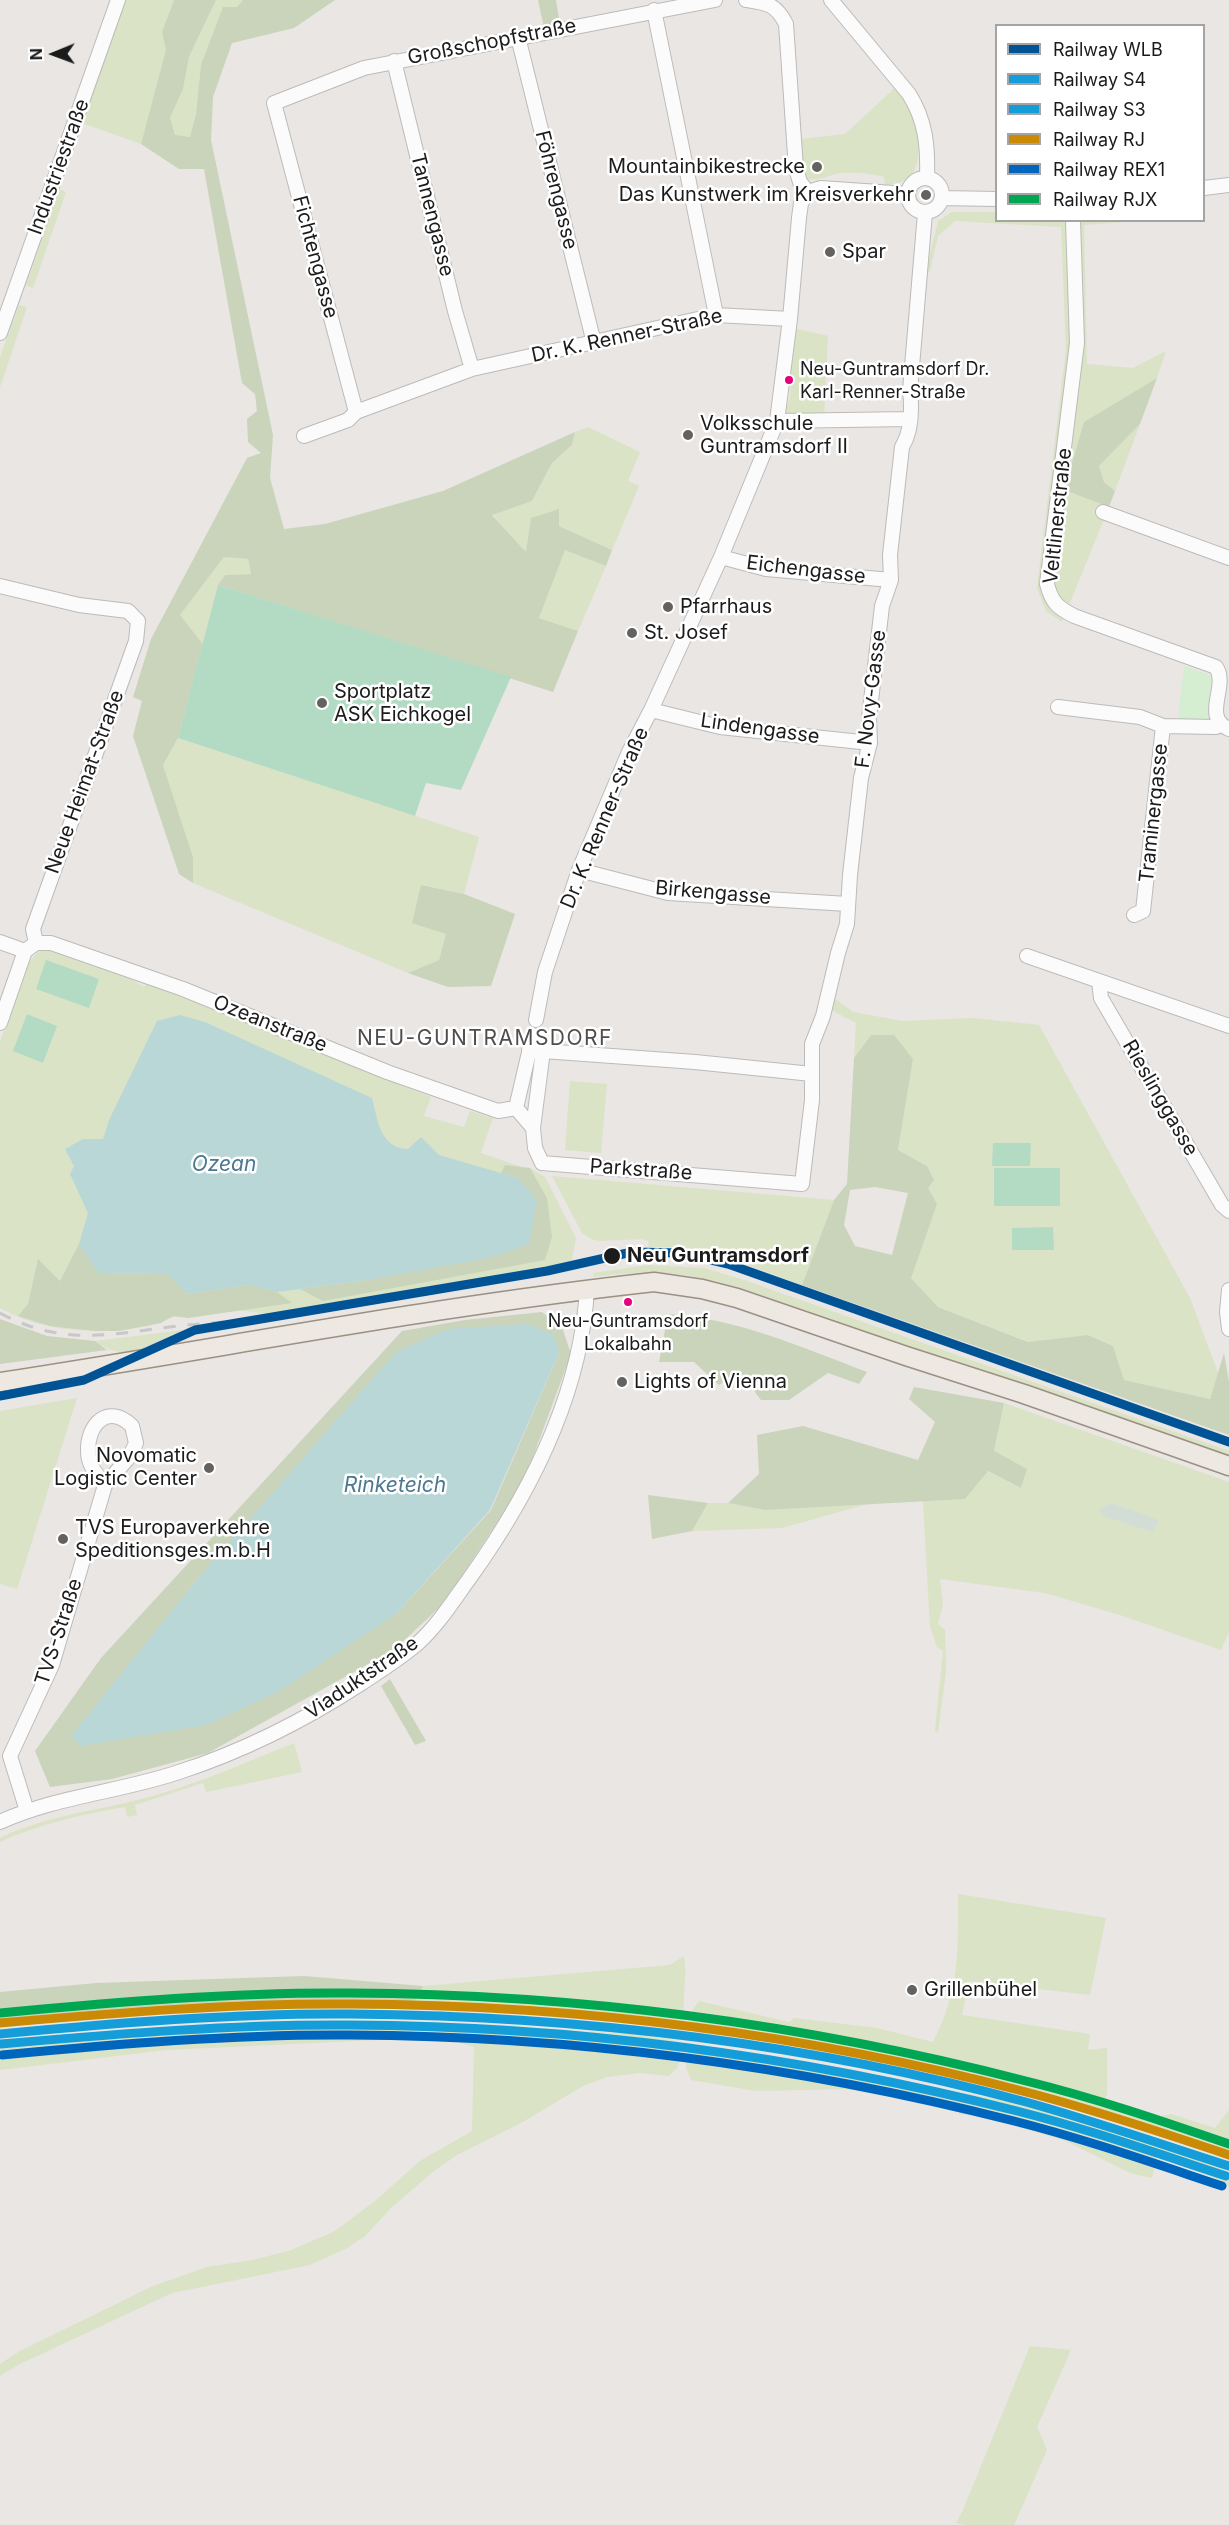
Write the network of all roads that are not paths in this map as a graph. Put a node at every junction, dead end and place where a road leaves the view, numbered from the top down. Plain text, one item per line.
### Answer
1 (118, 0) edge
2 (715, 0) edge
3 (746, 0) edge
4 (831, 0) edge
5 (654, 10) junction
6 (518, 37) junction
7 (394, 62) junction
8 (274, 103) joint
9 (927, 178) junction
10 (1229, 185) edge
11 (1205, 188) edge
12 (808, 192) junction
13 (908, 194) junction
14 (942, 198) junction
15 (995, 199) edge
16 (925, 213) junction
17 (1073, 222) edge
18 (716, 315) junction
19 (790, 319) junction
20 (0, 333) edge
21 (594, 343) junction
22 (472, 369) junction
23 (356, 412) junction
24 (910, 419) junction
25 (777, 421) junction
26 (304, 436) dead end
27 (1103, 512) dead end
28 (721, 557) junction
29 (1229, 558) edge
30 (891, 580) junction
31 (0, 586) edge
32 (1058, 707) dead end
33 (651, 710) junction
34 (1164, 726) junction
35 (1224, 727) edge
36 (870, 742) junction
37 (579, 870) junction
38 (848, 904) junction
39 (1134, 915) dead end
40 (0, 942) edge
41 (30, 947) junction
42 (1026, 956) dead end
43 (1099, 981) junction
44 (536, 1020) dead end
45 (0, 1023) edge
46 (1229, 1026) edge
47 (533, 1035) dead end
48 (536, 1050) junction
49 (812, 1074) junction
50 (516, 1108) junction
51 (533, 1128) junction
52 (802, 1184) joint
53 (1229, 1211) edge
54 (587, 1289) junction
55 (1229, 1290) edge
56 (1229, 1329) edge
57 (0, 1382) edge
58 (1229, 1466) edge
59 (105, 1485) junction
60 (27, 1810) junction
61 (0, 1822) edge

1 - 20 street, Industriestraße
2 - 5 street, Großschopfstraße
3 - 12 street
4 - 9 street
5 - 6 street, Großschopfstraße
5 - 18 street
6 - 7 street, Großschopfstraße
6 - 21 street, Föhrengasse
7 - 8 street, Großschopfstraße
7 - 22 street, Tannengasse
8 - 23 street, Fichtengasse
9 - 13 street
9 - 14 street
10 - 11 street
12 - 13 street
12 - 19 street
13 - 16 street
14 - 15 street
14 - 16 street
16 - 24 street, F. Novy-Gasse
17 - 35 street, Veltlinerstraße
18 - 19 street, Dr. K. Renner-Straße
18 - 21 street, Dr. K. Renner-Straße
19 - 25 street, Dr. K. Renner-Straße
21 - 22 street, Dr. K. Renner-Straße
22 - 23 street, Dr. K. Renner-Straße
23 - 26 street, Dr. K. Renner-Straße
24 - 25 street
24 - 30 street, F. Novy-Gasse
25 - 28 street, Dr. K. Renner-Straße
27 - 29 street
28 - 30 street, Eichengasse
28 - 33 street, Dr. K. Renner-Straße
30 - 36 street, F. Novy-Gasse
31 - 41 street, Neue Heimat-Straße
32 - 34 street
33 - 36 street, Lindengasse
33 - 37 street, Dr. K. Renner-Straße
34 - 35 street, Traminergasse
34 - 39 street, Traminergasse
36 - 38 street, F. Novy-Gasse
37 - 38 street, Birkengasse
37 - 44 street, Dr. K. Renner-Straße
38 - 49 street, F. Novy-Gasse
40 - 41 street, Ozeanstraße
41 - 45 street
41 - 50 street, Ozeanstraße
42 - 43 street
43 - 46 street
43 - 53 street, Rieslinggasse
47 - 48 street
48 - 49 street
48 - 50 street
48 - 51 street
49 - 52 street, F. Novy-Gasse
50 - 51 street, Parkstraße
51 - 52 street, Parkstraße
54 - 57 main road
54 - 58 main road
54 - 60 street, Viaduktstraße
55 - 56 street
59 - 59 street, TVS-Straße
59 - 60 street, TVS-Straße
60 - 61 street, Viaduktstraße

